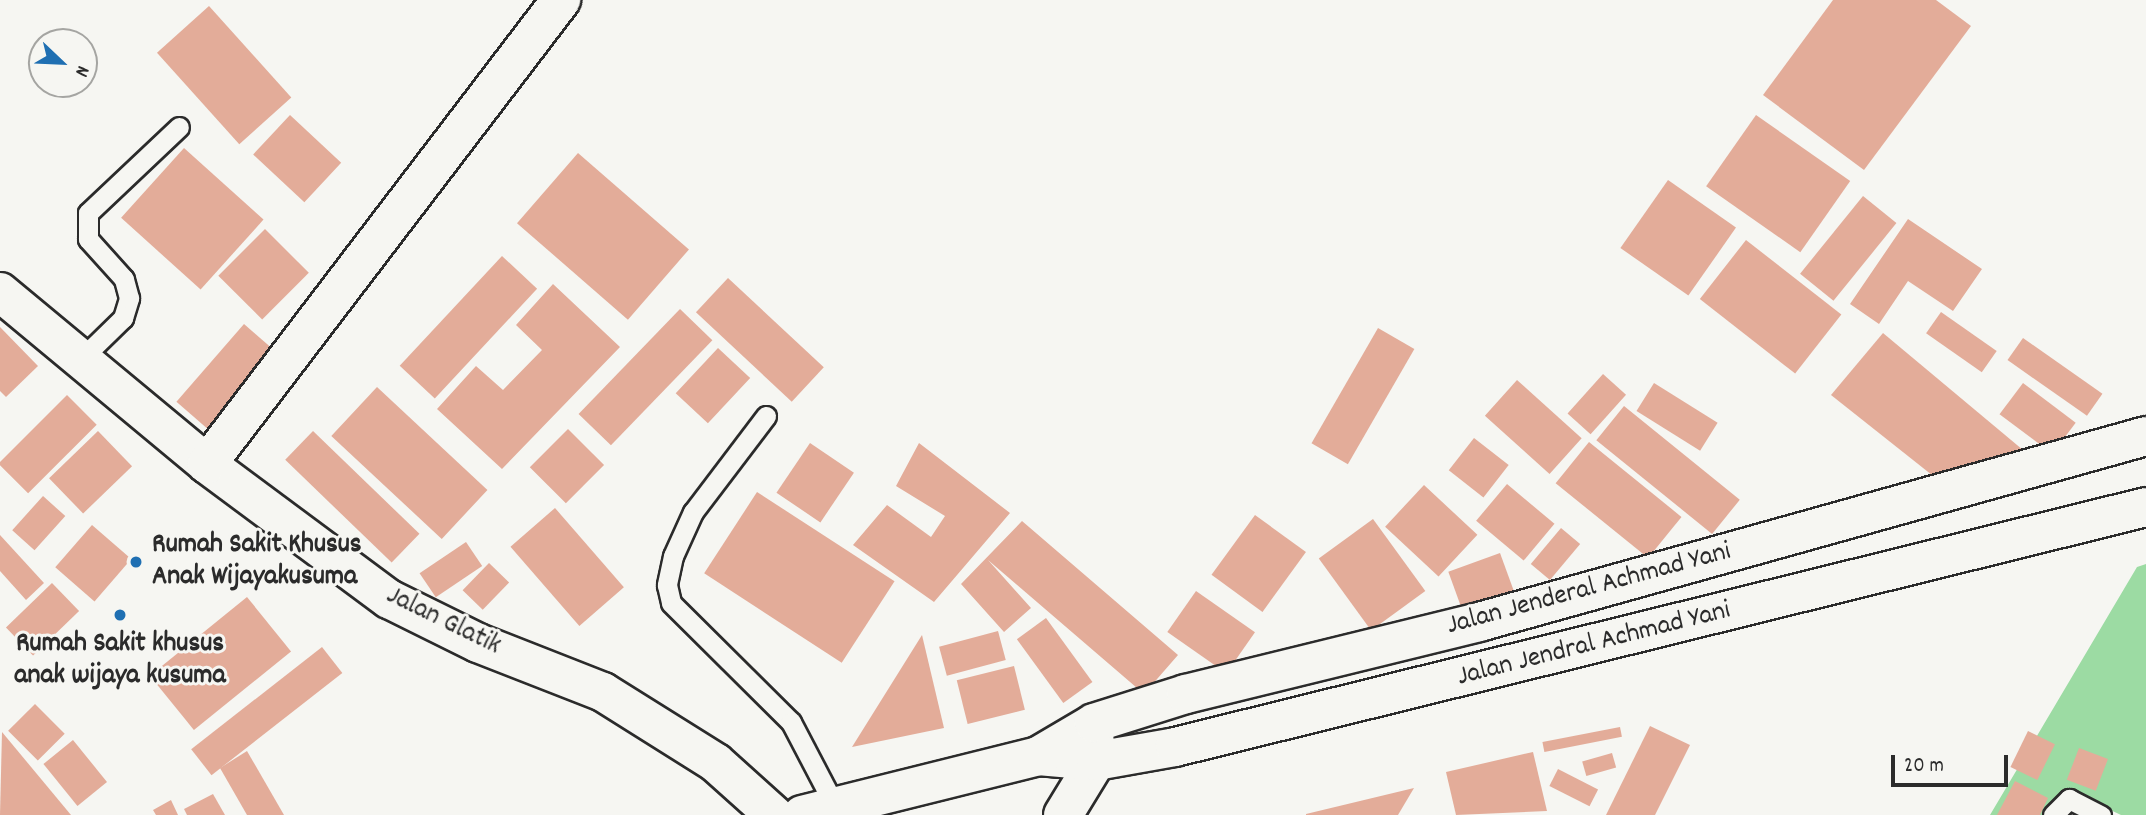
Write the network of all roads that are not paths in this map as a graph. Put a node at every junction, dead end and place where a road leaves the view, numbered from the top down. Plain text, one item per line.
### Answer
1 (561, 0) edge
2 (178, 127) dead end
3 (0, 292) edge
4 (81, 359) junction
5 (766, 416) dead end
6 (2146, 436) edge
7 (208, 464) junction
8 (2146, 507) edge
9 (1094, 723) junction
10 (1038, 755) junction
11 (1096, 761) junction
12 (819, 812) edge
13 (774, 815) edge
14 (1063, 815) edge
15 (2053, 815) edge
16 (2101, 815) edge

1 - 7 main road
2 - 4 lane
3 - 4 main road, Jalan Glatik
4 - 7 main road, Jalan Glatik
5 - 12 lane
6 - 9 main road, Jalan Jenderal Achmad Yani
7 - 13 main road, Jalan Glatik
8 - 11 main road, Jalan Jendral Achmad Yani
9 - 10 main road, Jalan Jenderal Achmad Yani
9 - 11 main road
10 - 11 main road, Jalan Jendral Achmad Yani
10 - 12 main road
11 - 14 main road
15 - 16 lane

